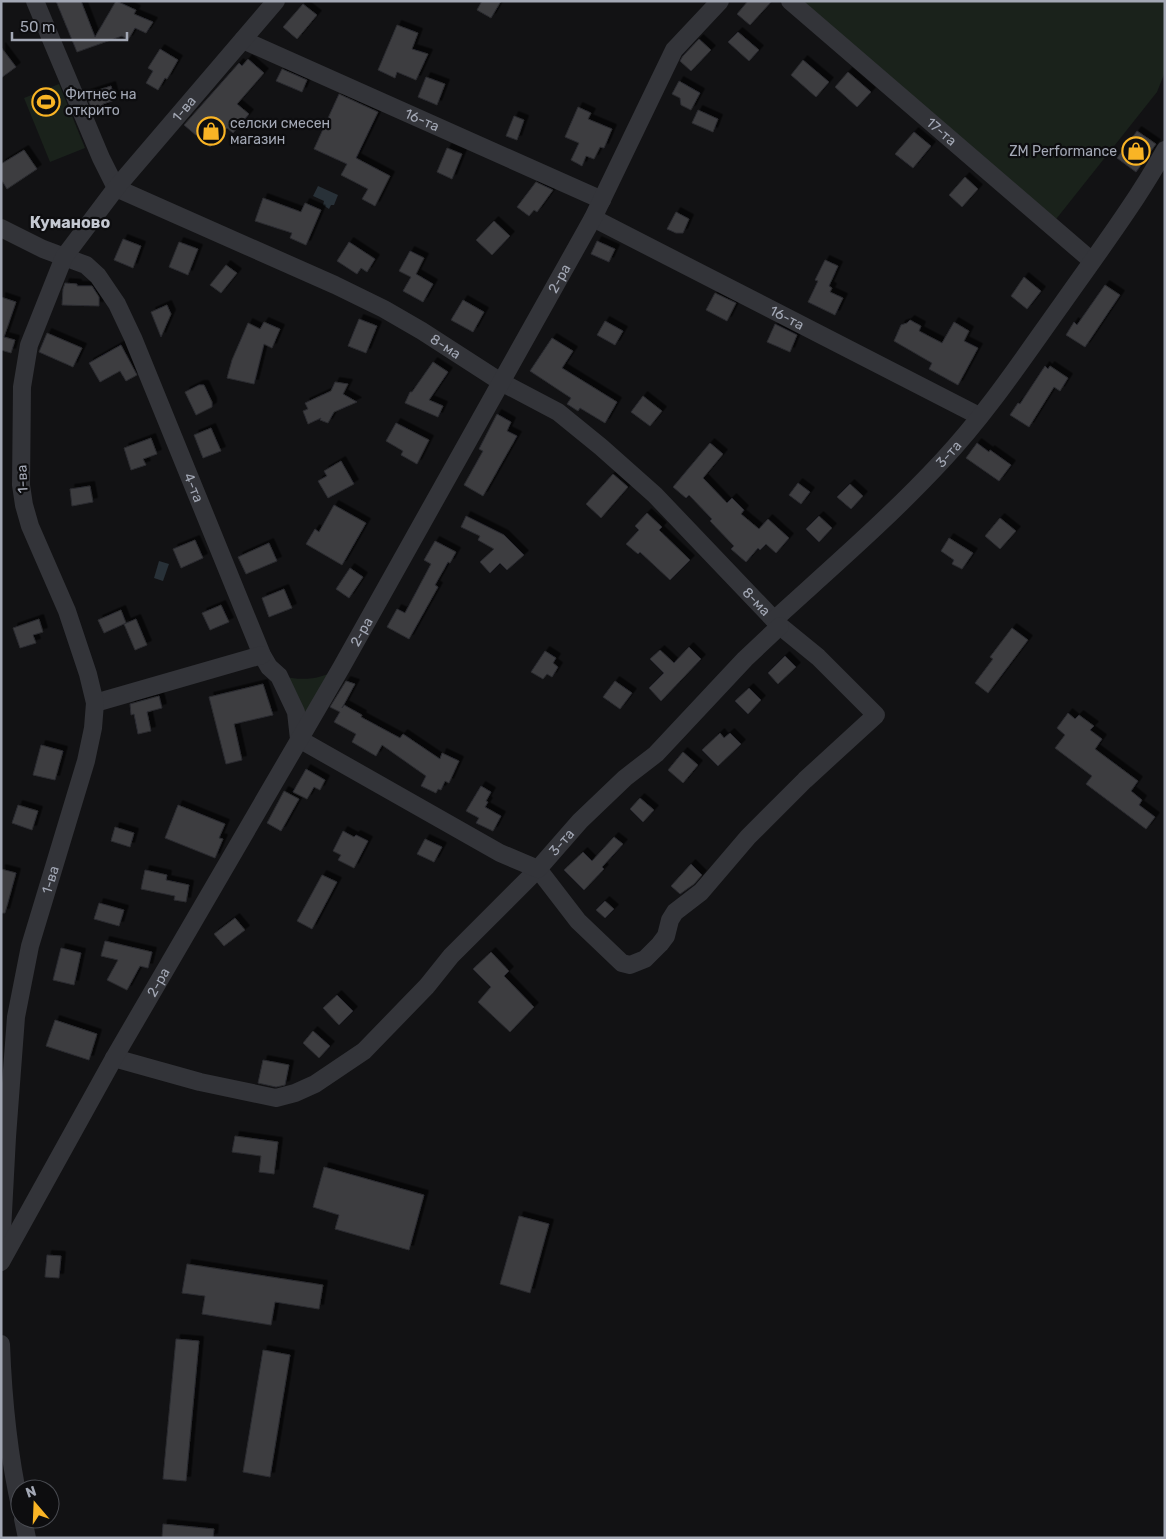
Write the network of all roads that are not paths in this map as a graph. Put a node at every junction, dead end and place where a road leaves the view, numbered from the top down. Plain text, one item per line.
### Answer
1 (35, 1) edge
2 (276, 1) edge
3 (720, 1) edge
4 (790, 1) edge
5 (243, 40) junction
6 (1165, 150) edge
7 (116, 188) junction
8 (602, 200) junction
9 (593, 218) junction
10 (1, 228) edge
11 (64, 257) junction
12 (1092, 261) junction
13 (501, 382) junction
14 (979, 416) junction
15 (777, 623) junction
16 (262, 655) junction
17 (95, 703) junction
18 (300, 739) junction
19 (538, 869) junction
20 (114, 1058) junction
21 (1, 1250) edge
22 (1, 1262) edge
23 (1, 1344) edge
24 (14, 1479) edge

1 - 7 street
2 - 5 street, 1-ва
3 - 8 street, 2-ра
4 - 12 street, 17-та
5 - 7 street, 1-ва
5 - 8 street, 16-та
6 - 12 street, 3-та
7 - 11 street, 1-ва
7 - 13 street, 8-ма
8 - 9 street, 2-ра
9 - 13 street, 2-ра
9 - 14 street, 16-та
10 - 11 street, 4-та
11 - 16 street, 4-та
11 - 17 street, 1-ва
12 - 14 street, 3-та
13 - 15 street, 8-ма
13 - 18 street, 2-ра
14 - 15 street, 3-та
15 - 19 street, 3-та
15 - 19 street, 8-ма
16 - 17 street
16 - 18 street, 4-та
17 - 21 street, 1-ва
18 - 19 street
18 - 20 street, 2-ра
19 - 20 street, 3-та
20 - 22 street, 2-ра
23 - 24 street

